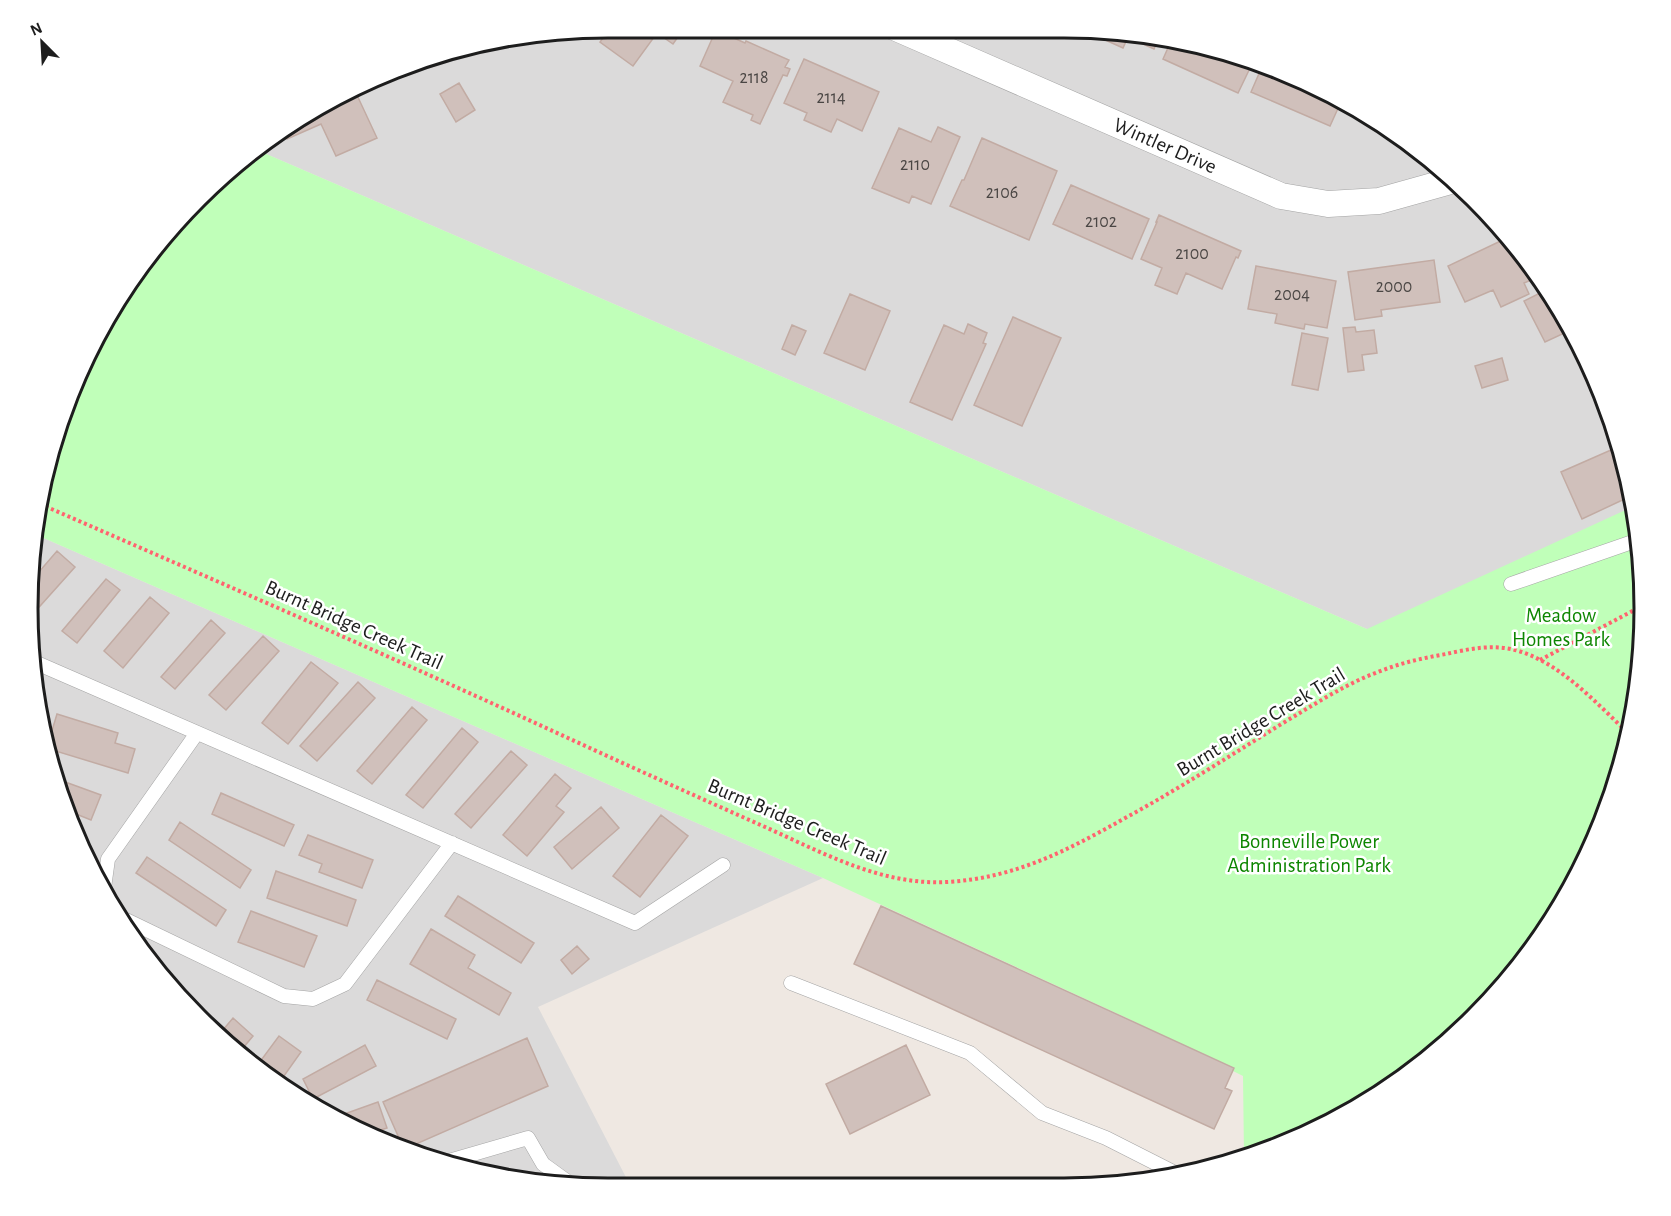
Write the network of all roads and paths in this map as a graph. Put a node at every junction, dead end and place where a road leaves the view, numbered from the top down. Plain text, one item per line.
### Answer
1 (919, 38) edge
2 (1443, 183) edge
3 (46, 507) edge
4 (1630, 543) edge
5 (1511, 584) dead end
6 (1634, 610) edge
7 (1539, 660) junction
8 (41, 665) edge
9 (1621, 727) edge
10 (197, 733) junction
11 (452, 843) junction
12 (723, 865) dead end
13 (106, 878) edge
14 (133, 923) edge
15 (791, 982) dead end
16 (458, 1158) edge
17 (1167, 1169) edge
18 (560, 1176) edge

1 - 2 street, Wintler Drive
3 - 7 path, Burnt Bridge Creek Trail
4 - 5 lane
6 - 7 path
7 - 9 path, Burnt Bridge Creek Trail
8 - 10 lane
10 - 11 lane
10 - 13 lane
11 - 12 lane
11 - 14 lane
15 - 17 lane
16 - 18 lane

